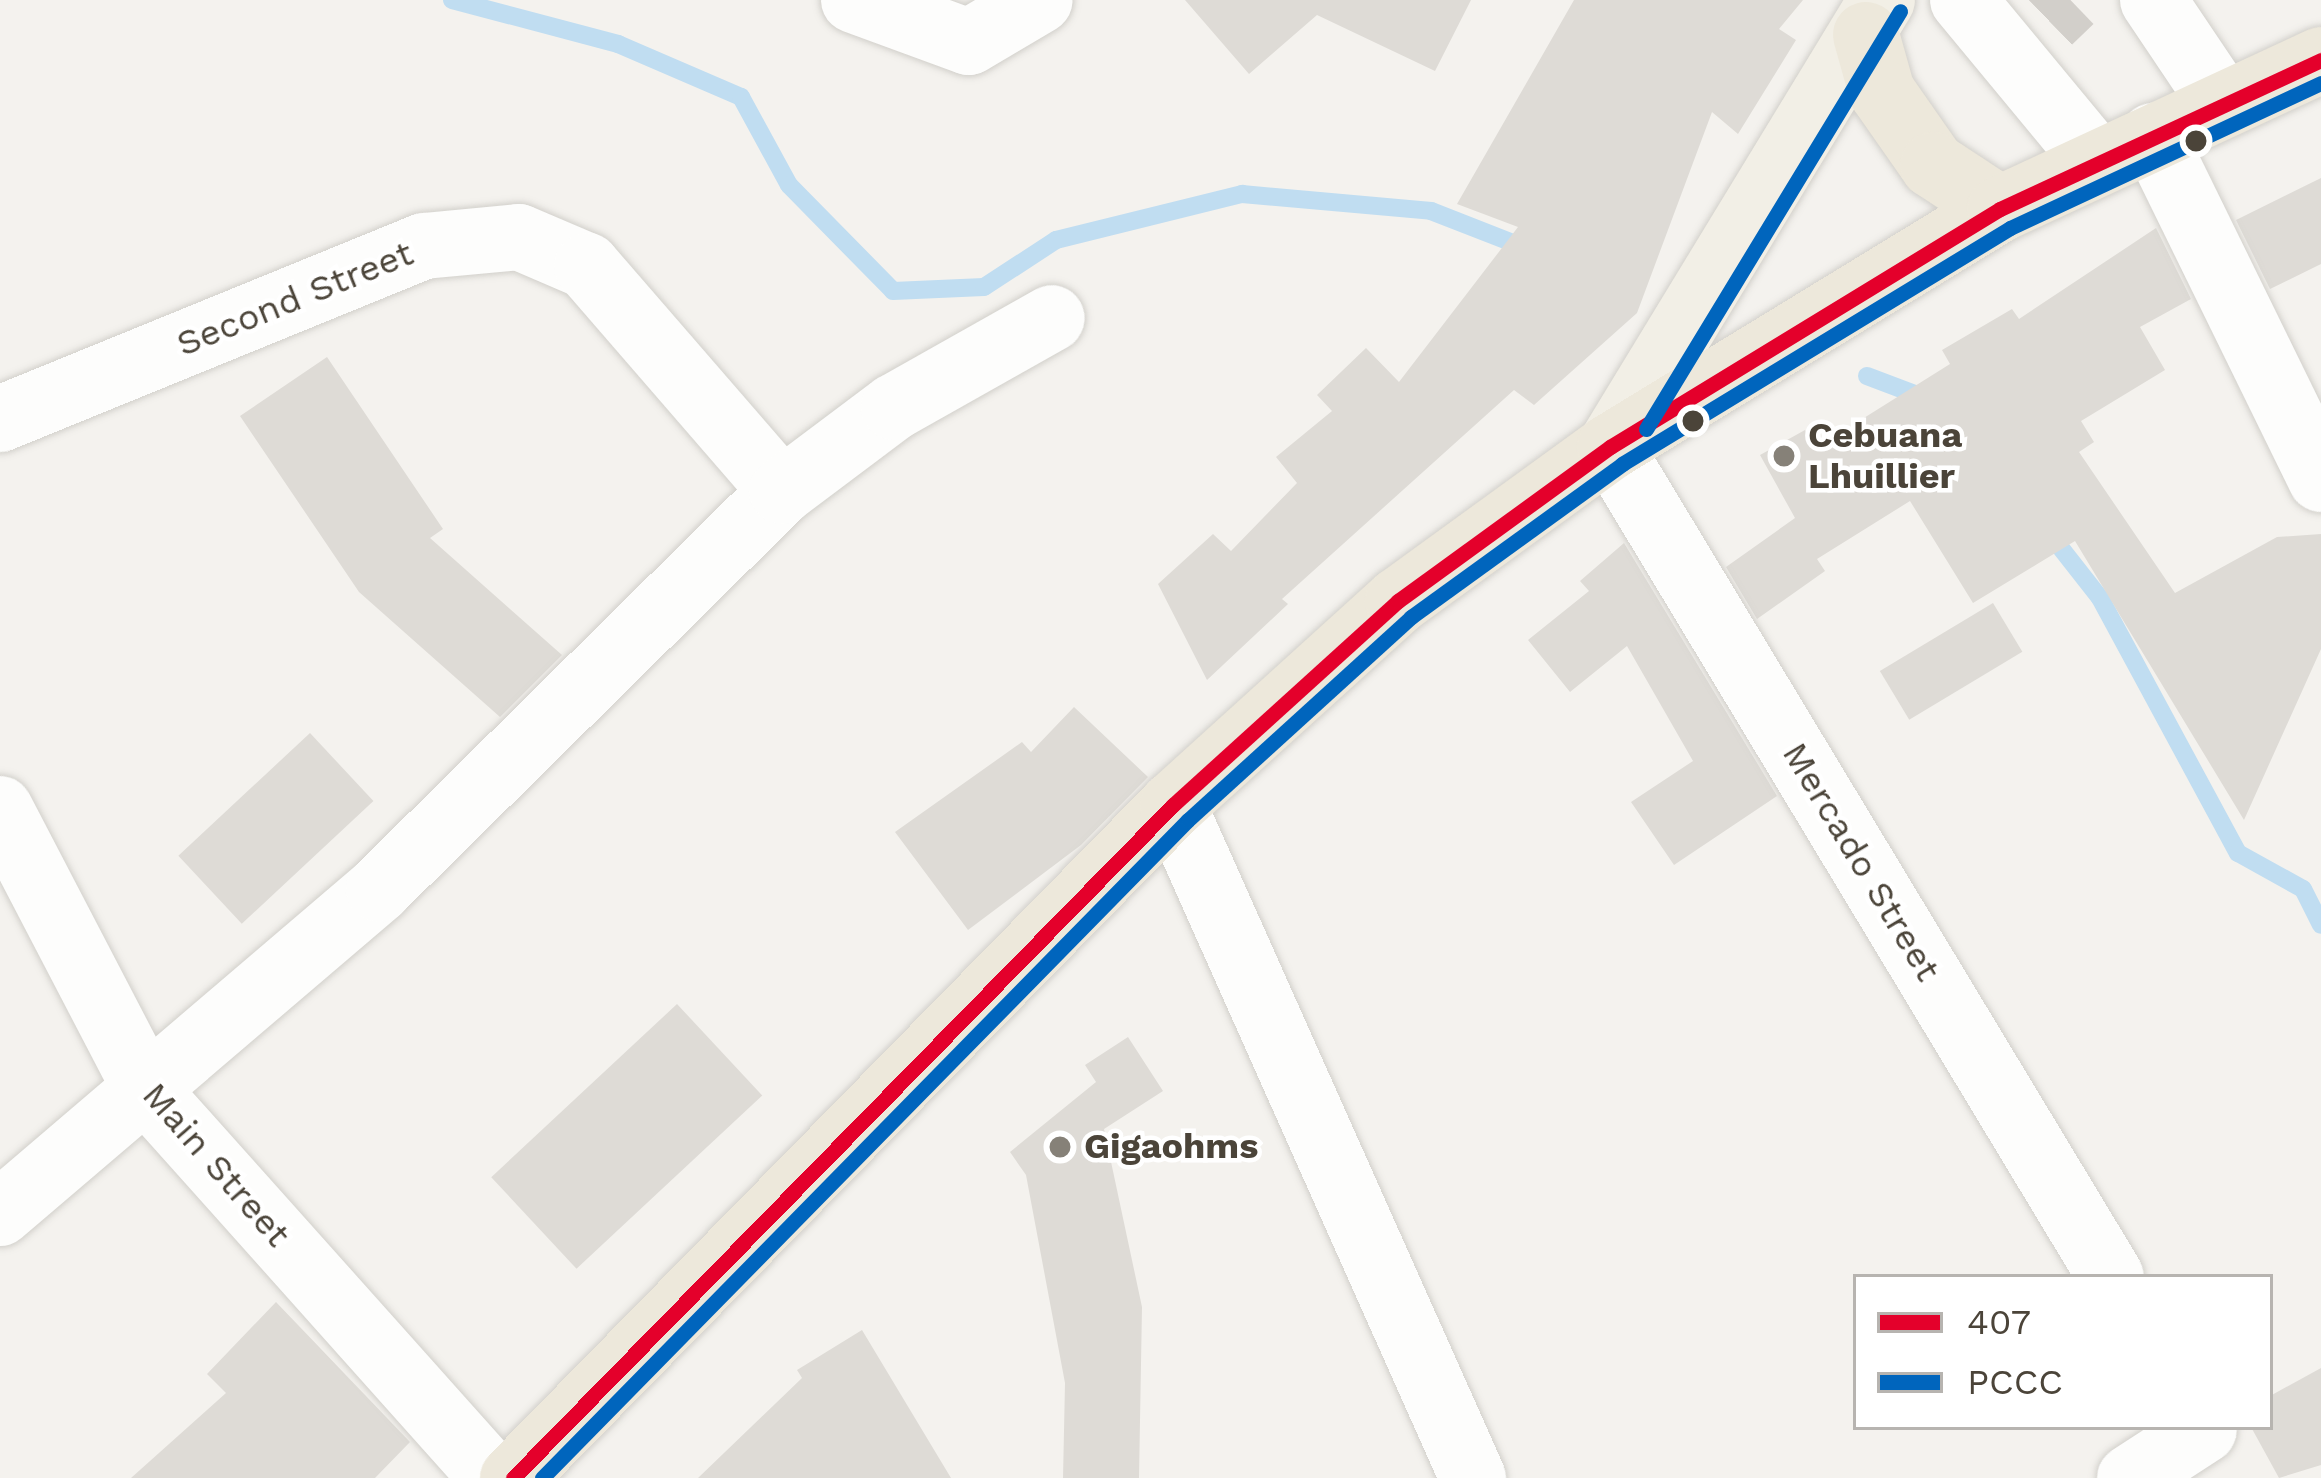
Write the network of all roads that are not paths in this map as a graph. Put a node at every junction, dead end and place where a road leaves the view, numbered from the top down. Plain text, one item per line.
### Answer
1 (854, 0) edge
2 (1040, 0) edge
3 (1963, 0) edge
4 (2153, 0) edge
5 (1874, 17) edge
6 (2321, 60) edge
7 (2223, 104) junction
8 (2125, 149) junction
9 (2000, 209) junction
10 (1052, 318) dead end
11 (0, 418) edge
12 (1610, 447) junction
13 (2321, 479) edge
14 (782, 491) junction
15 (1173, 805) junction
16 (0, 809) edge
17 (147, 1091) junction
18 (0, 1213) edge
19 (2109, 1274) edge
20 (2212, 1445) edge
21 (493, 1478) edge
22 (513, 1478) edge
23 (1473, 1478) edge
24 (2130, 1478) edge

1 - 2 street
3 - 8 street
4 - 7 street
5 - 9 highway
5 - 12 main road
6 - 7 highway
7 - 8 highway
8 - 9 highway
8 - 13 street
9 - 12 highway
10 - 14 street
11 - 14 street, Second Street
12 - 15 highway
12 - 19 street, Mercado Street
14 - 17 street
15 - 22 highway
15 - 23 street
16 - 17 street, Main Street
17 - 18 street
17 - 21 street, Main Street
20 - 24 street

